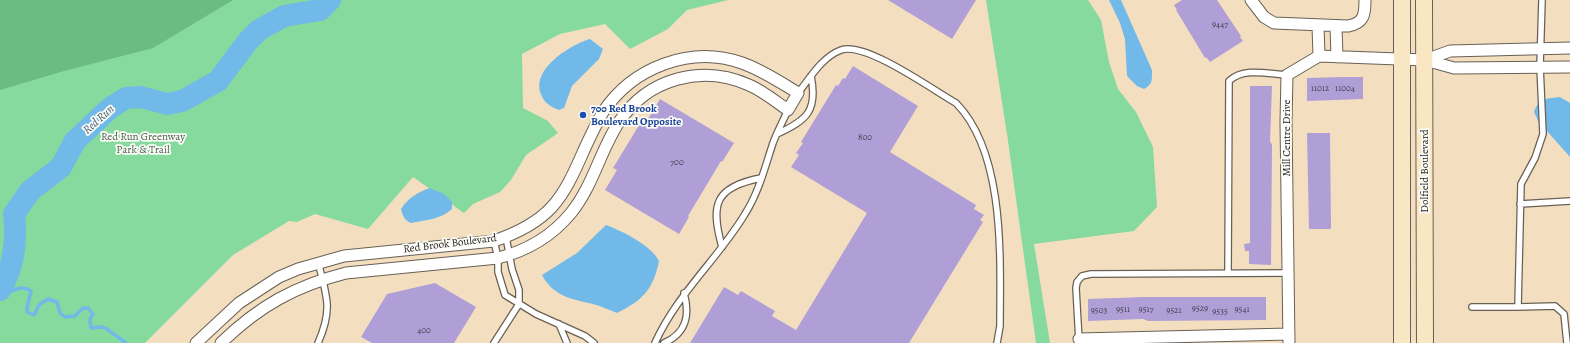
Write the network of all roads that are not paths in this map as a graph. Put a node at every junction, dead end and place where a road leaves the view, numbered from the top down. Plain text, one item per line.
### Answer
1 (1251, 0) edge
2 (1365, 0) edge
3 (1402, 0) edge
4 (1424, 0) edge
5 (1542, 0) edge
6 (1318, 26) junction
7 (1336, 26) junction
8 (1542, 48) junction
9 (1570, 48) edge
10 (1319, 56) junction
11 (1337, 57) junction
12 (1402, 59) junction
13 (1425, 60) junction
14 (1540, 66) junction
15 (1570, 67) edge
16 (1287, 75) junction
17 (811, 76) junction
18 (798, 93) junction
19 (788, 110) junction
20 (777, 134) junction
21 (761, 178) junction
22 (1570, 201) edge
23 (1520, 204) junction
24 (506, 237) junction
25 (494, 241) junction
26 (722, 247) junction
27 (509, 255) junction
28 (498, 258) junction
29 (318, 262) junction
30 (1228, 273) junction
31 (1289, 273) junction
32 (322, 279) junction
33 (684, 293) junction
34 (519, 304) junction
35 (1472, 307) dead end
36 (1518, 307) junction
37 (559, 324) junction
38 (1289, 339) edge
39 (1163, 340) edge
40 (1079, 341) edge
41 (196, 343) edge
42 (221, 343) edge
43 (318, 343) edge
44 (494, 343) edge
45 (567, 343) edge
46 (594, 343) edge
47 (655, 343) edge
48 (664, 343) edge
49 (996, 343) edge
50 (1402, 343) edge
51 (1425, 343) edge
52 (1567, 343) edge

1 - 6 street
2 - 7 street
3 - 12 main road, Dolfield Boulevard
4 - 13 main road, Dolfield Boulevard
5 - 8 lane
6 - 7 street
6 - 10 street
7 - 11 street
8 - 9 street
8 - 13 street
8 - 14 lane
10 - 11 street
10 - 16 street
11 - 12 street
12 - 13 street
12 - 50 main road, Dolfield Boulevard
13 - 14 street
13 - 51 main road, Dolfield Boulevard
14 - 15 street
14 - 23 lane
16 - 30 lane
16 - 31 street, Mill Centre Drive
17 - 18 lane
17 - 20 lane
17 - 49 lane
18 - 19 street
18 - 24 street, Red Brook Boulevard
19 - 20 lane
19 - 27 street, Red Brook Boulevard
20 - 21 lane
21 - 26 lane
21 - 26 lane
22 - 23 lane
23 - 36 lane
24 - 25 street, Red Brook Boulevard
24 - 27 lane
25 - 28 lane
25 - 29 street, Red Brook Boulevard
26 - 33 lane
27 - 28 street, Red Brook Boulevard
27 - 34 lane
28 - 32 street, Red Brook Boulevard
28 - 34 lane
29 - 32 lane
29 - 41 street, Red Brook Boulevard
30 - 31 lane
30 - 40 lane
31 - 38 street, Mill Centre Drive
32 - 42 street, Red Brook Boulevard
32 - 43 lane
33 - 47 lane
33 - 48 lane
34 - 37 lane
34 - 44 lane
35 - 36 lane
36 - 52 lane
37 - 45 lane
37 - 46 lane
38 - 39 street
39 - 40 street

